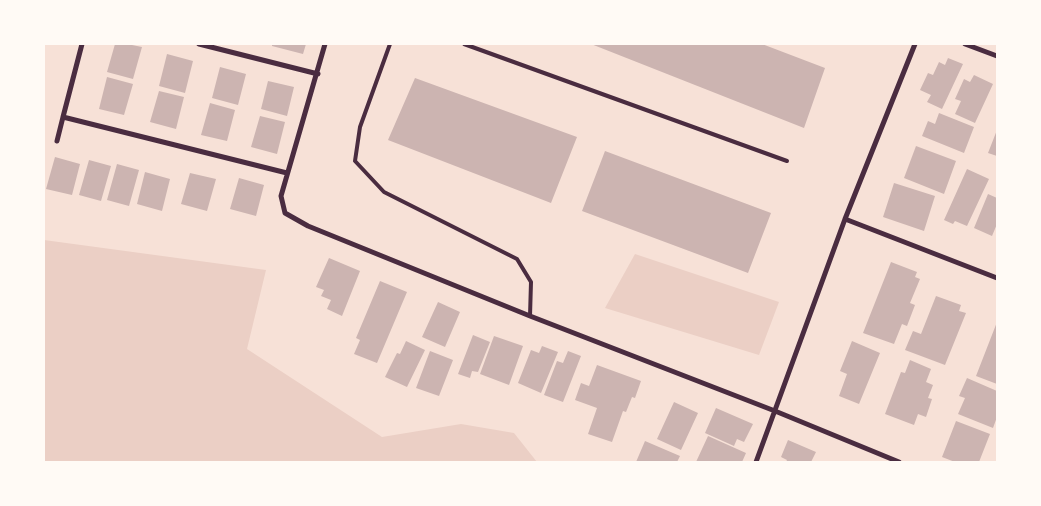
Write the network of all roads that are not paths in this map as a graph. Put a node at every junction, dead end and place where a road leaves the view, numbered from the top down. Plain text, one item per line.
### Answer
1 (82, 44) edge
2 (198, 44) edge
3 (325, 44) edge
4 (390, 44) edge
5 (464, 44) edge
6 (915, 44) edge
7 (964, 44) edge
8 (997, 56) edge
9 (318, 74) junction
10 (63, 117) junction
11 (57, 141) dead end
12 (787, 161) dead end
13 (287, 173) junction
14 (845, 219) junction
15 (997, 278) edge
16 (530, 316) junction
17 (775, 412) junction
18 (756, 462) edge
19 (899, 462) edge

1 - 10 street
2 - 9 street
3 - 9 street
4 - 16 lane
5 - 12 lane
6 - 14 street
7 - 8 street
9 - 13 street
10 - 11 street
10 - 13 street
13 - 16 street
14 - 15 street
14 - 17 street
16 - 17 street
17 - 18 street
17 - 19 street

